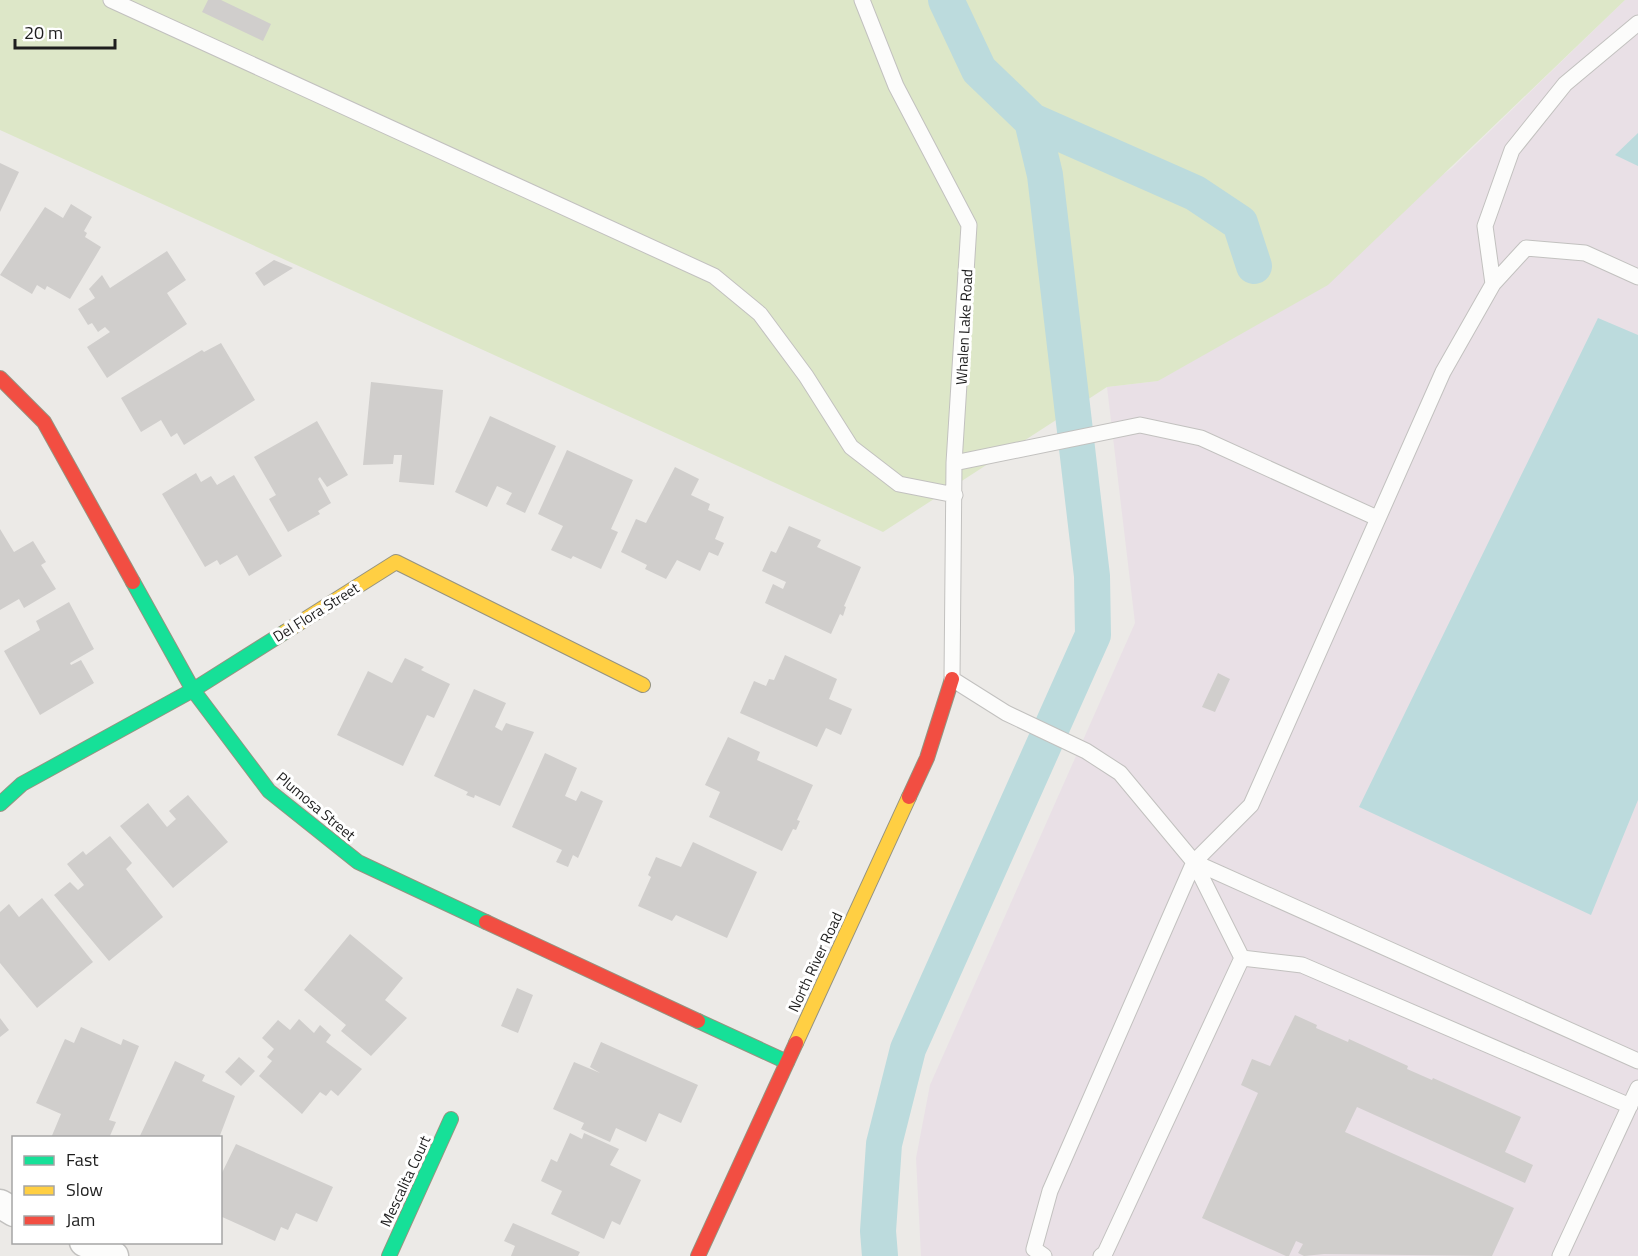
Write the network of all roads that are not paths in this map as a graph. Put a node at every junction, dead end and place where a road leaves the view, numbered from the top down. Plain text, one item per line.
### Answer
1 (111, 0) edge
2 (862, 0) edge
3 (1638, 23) edge
4 (1638, 277) edge
5 (1493, 284) junction
6 (0, 378) edge
7 (954, 463) junction
8 (955, 495) junction
9 (1377, 518) junction
10 (952, 679) junction
11 (643, 685) dead end
12 (193, 690) junction
13 (0, 804) edge
14 (1194, 862) junction
15 (1242, 958) junction
16 (1638, 1061) edge
17 (787, 1062) junction
18 (1638, 1088) edge
19 (1630, 1106) junction
20 (451, 1119) dead end
21 (88, 1244) edge
22 (114, 1256) edge
23 (389, 1256) edge
24 (698, 1256) edge
25 (1044, 1256) edge
26 (1101, 1256) edge
27 (1560, 1256) edge

1 - 8 lane
2 - 7 lane, Whalen Lake Road
3 - 5 lane
4 - 5 lane
5 - 9 lane
6 - 12 street, Plumosa Street
7 - 8 lane, Whalen Lake Road
7 - 9 lane
8 - 10 lane, Whalen Lake Road
9 - 14 lane
10 - 14 lane
10 - 17 street, North River Road
11 - 12 street, Del Flora Street
12 - 13 street, Del Flora Street
12 - 17 street, Plumosa Street
14 - 15 lane
14 - 16 lane
14 - 25 lane
15 - 19 lane
15 - 26 lane
17 - 24 street, North River Road
18 - 19 lane
19 - 27 lane
20 - 23 street, Mescalita Court
21 - 22 street

